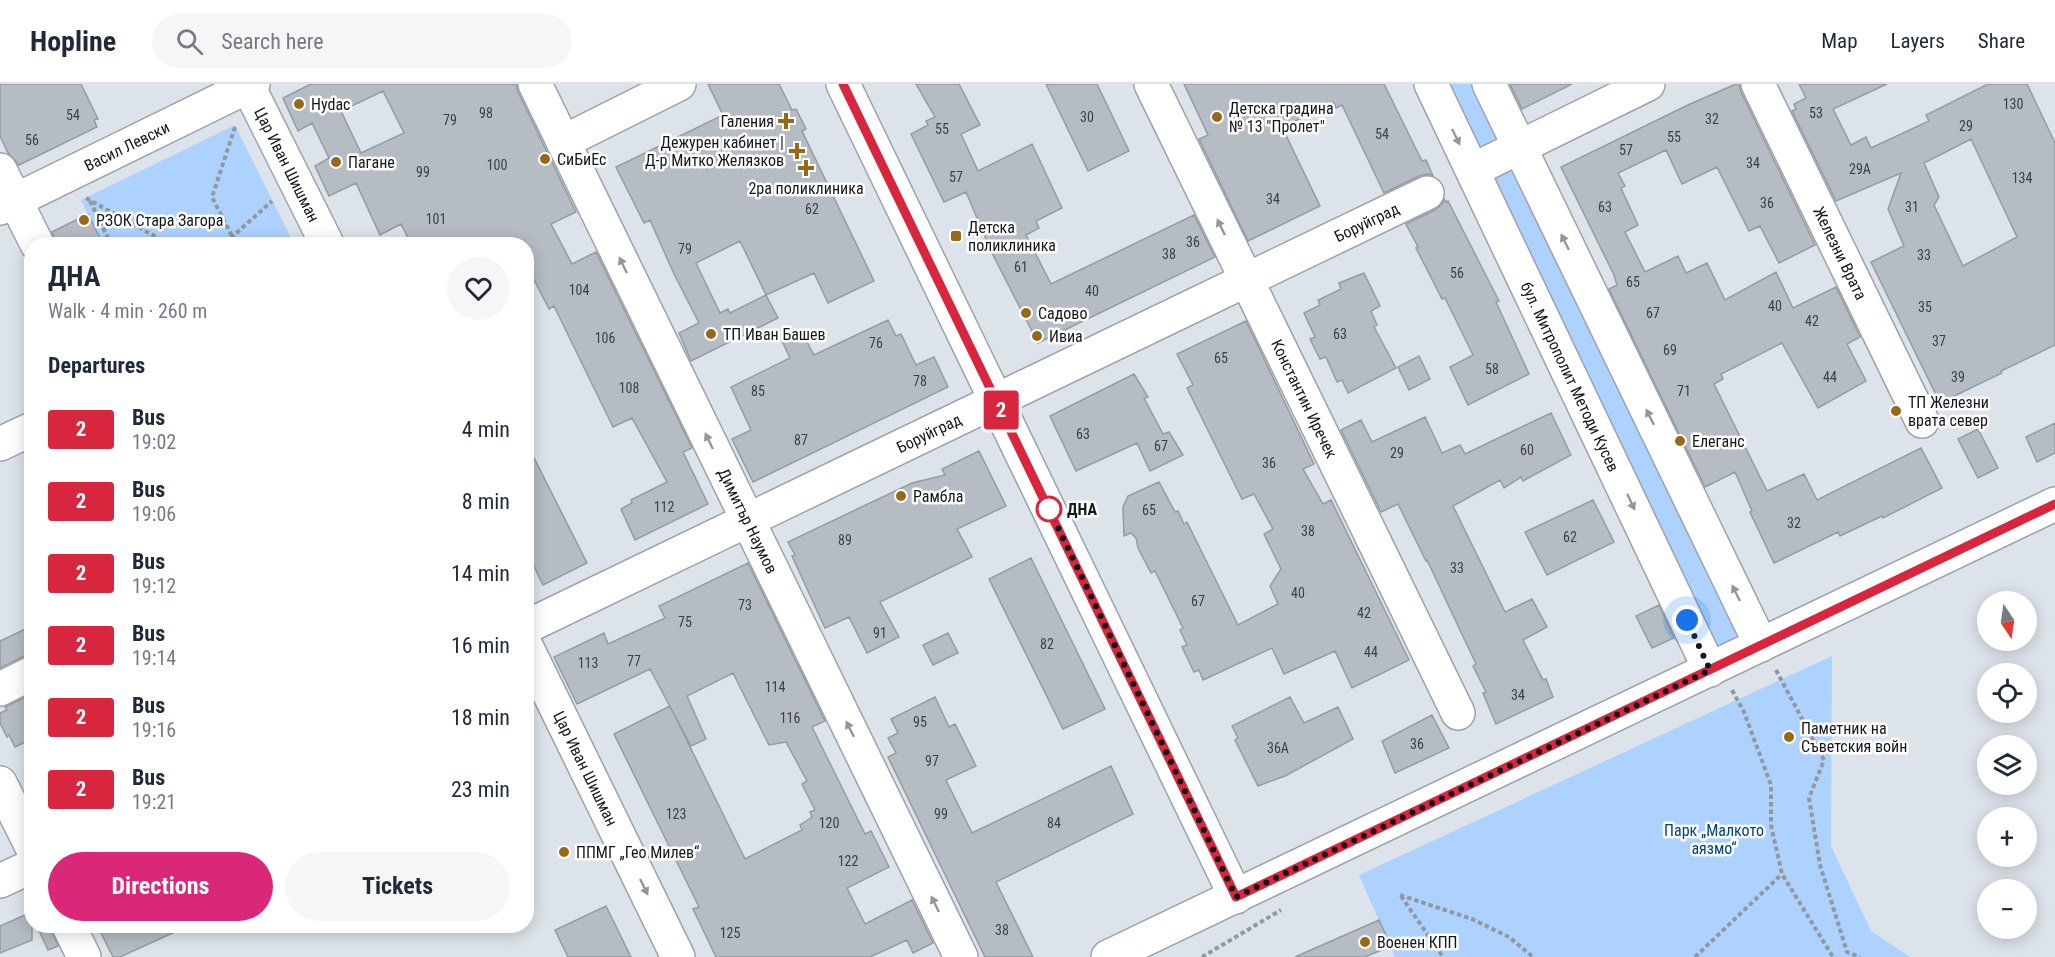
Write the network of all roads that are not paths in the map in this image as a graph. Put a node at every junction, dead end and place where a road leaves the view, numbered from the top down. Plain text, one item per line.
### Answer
1 (535, 84) edge
2 (679, 84) edge
3 (843, 84) edge
4 (1151, 84) edge
5 (1431, 84) edge
6 (1489, 84) edge
7 (1648, 84) edge
8 (1758, 84) edge
9 (249, 85) edge
10 (563, 142) junction
11 (1520, 147) junction
12 (0, 170) edge
13 (1473, 170) junction
14 (1427, 193) dead end
15 (8, 204) edge
16 (32, 237) edge
17 (323, 237) edge
18 (1247, 280) junction
19 (996, 401) junction
20 (1922, 420) dead end
21 (24, 433) edge
22 (0, 444) edge
23 (2055, 504) edge
24 (748, 520) junction
25 (534, 623) edge
26 (1768, 657) junction
27 (534, 662) edge
28 (1710, 670) junction
29 (24, 678) edge
30 (0, 689) edge
31 (1458, 713) dead end
32 (0, 783) edge
33 (24, 831) edge
34 (24, 870) edge
35 (0, 881) edge
36 (1236, 897) junction
37 (72, 933) edge
38 (84, 957) edge
39 (678, 957) edge
40 (961, 957) edge
41 (1108, 957) edge

1 - 10 street, Димитър Наумов
2 - 10 street
3 - 19 street
18 -> 4 street, Константин Иречек
5 -> 13 street, бул. Митрополит Методи Кусев
6 - 11 street
7 - 11 street
8 - 20 street, Железни Врата
9 - 15 street, Васил Левски
9 - 17 street, Цар Иван Шишман
24 -> 10 street, Димитър Наумов
11 - 13 street
26 -> 11 street
12 - 15 street
13 -> 28 street, бул. Митрополит Методи Кусев
14 - 18 street, Боруйград
15 - 16 street
18 - 19 street, Боруйград
18 - 31 street, Константин Иречек
19 - 24 street, Боруйград
19 - 36 street
21 - 22 street
23 - 26 street
24 - 25 street, Боруйград
40 -> 24 street, Димитър Наумов
26 - 28 street
27 -> 39 street, Цар Иван Шишман
28 - 36 street
29 - 30 street
32 - 33 street
34 - 35 street
36 - 41 street
37 - 38 street

